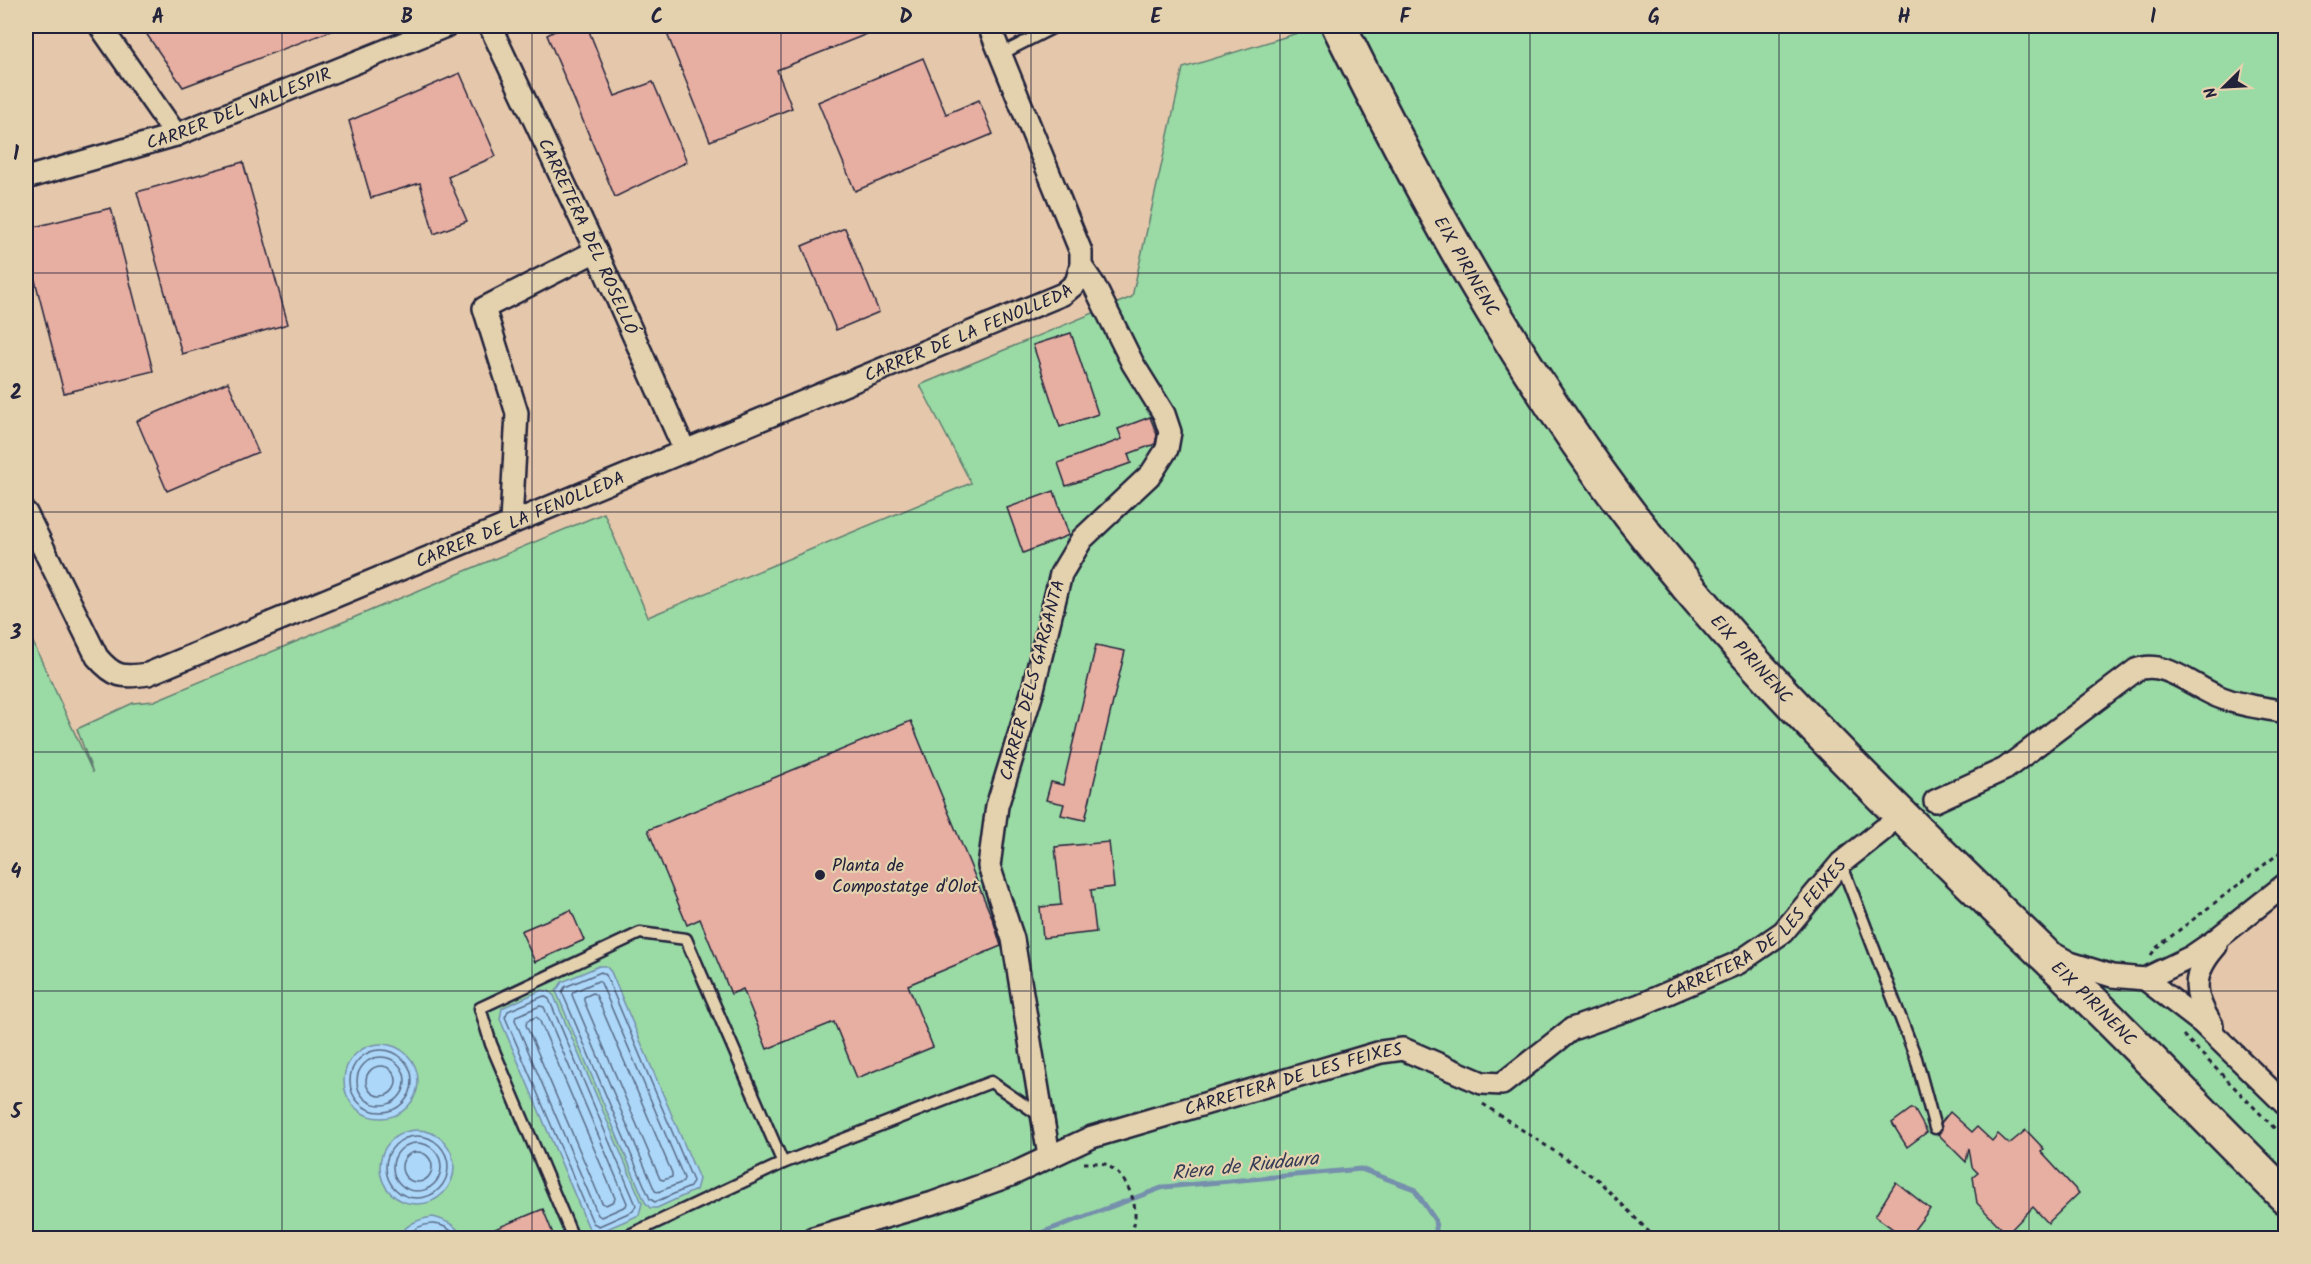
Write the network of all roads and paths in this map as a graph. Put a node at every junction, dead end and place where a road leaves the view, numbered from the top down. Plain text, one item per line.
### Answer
1 (100, 26) edge
2 (446, 26) edge
3 (490, 26) edge
4 (989, 26) edge
5 (1056, 26) edge
6 (1339, 26) edge
7 (1001, 54) junction
8 (176, 135) junction
9 (26, 178) edge
10 (596, 251) junction
11 (1081, 266) junction
12 (684, 449) junction
13 (26, 513) edge
14 (511, 522) junction
15 (2286, 712) edge
16 (1935, 801) dead end
17 (1884, 829) dead end
18 (1841, 863) junction
19 (2286, 884) edge
20 (2015, 926) junction
21 (2233, 928) junction
22 (2145, 979) junction
23 (2238, 1058) junction
24 (1481, 1102) dead end
25 (2286, 1105) edge
26 (1042, 1117) junction
27 (1935, 1128) dead end
28 (1050, 1156) junction
29 (783, 1163) junction
30 (1083, 1163) dead end
31 (2286, 1197) edge
32 (1134, 1230) junction
33 (573, 1239) edge
34 (623, 1239) edge
35 (813, 1239) edge
36 (1107, 1239) edge
37 (1128, 1239) edge
38 (1655, 1239) edge

1 - 8 street
2 - 8 street, CARRER DEL VALLESPIR
3 - 10 street, CARRETERA DEL ROSELLÓ
4 - 7 street, CARRER DELS GARGANTA
5 - 7 lane
6 - 20 main road, EIX PIRINENC
7 - 11 street, CARRER DELS GARGANTA
8 - 9 street, CARRER DEL VALLESPIR
10 - 12 street, CARRETERA DEL ROSELLÓ
10 - 14 street
11 - 12 street, CARRER DE LA FENOLLEDA
11 - 26 street, CARRER DELS GARGANTA
12 - 14 street, CARRER DE LA FENOLLEDA
13 - 14 street, CARRER DE LA FENOLLEDA
15 - 16 street
17 - 18 street, CARRETERA DE LES FEIXES
18 - 27 lane
18 - 28 street, CARRETERA DE LES FEIXES
19 - 21 street
20 - 22 street
20 - 31 main road, EIX PIRINENC
21 - 22 street
21 - 23 street
22 - 23 street
23 - 25 street
24 - 38 path
26 - 28 street, CARRER DELS GARGANTA
26 - 29 lane
28 - 35 street, CARRETERA DE LES FEIXES
29 - 33 lane
29 - 34 lane
30 - 32 path
32 - 36 path
32 - 37 path

